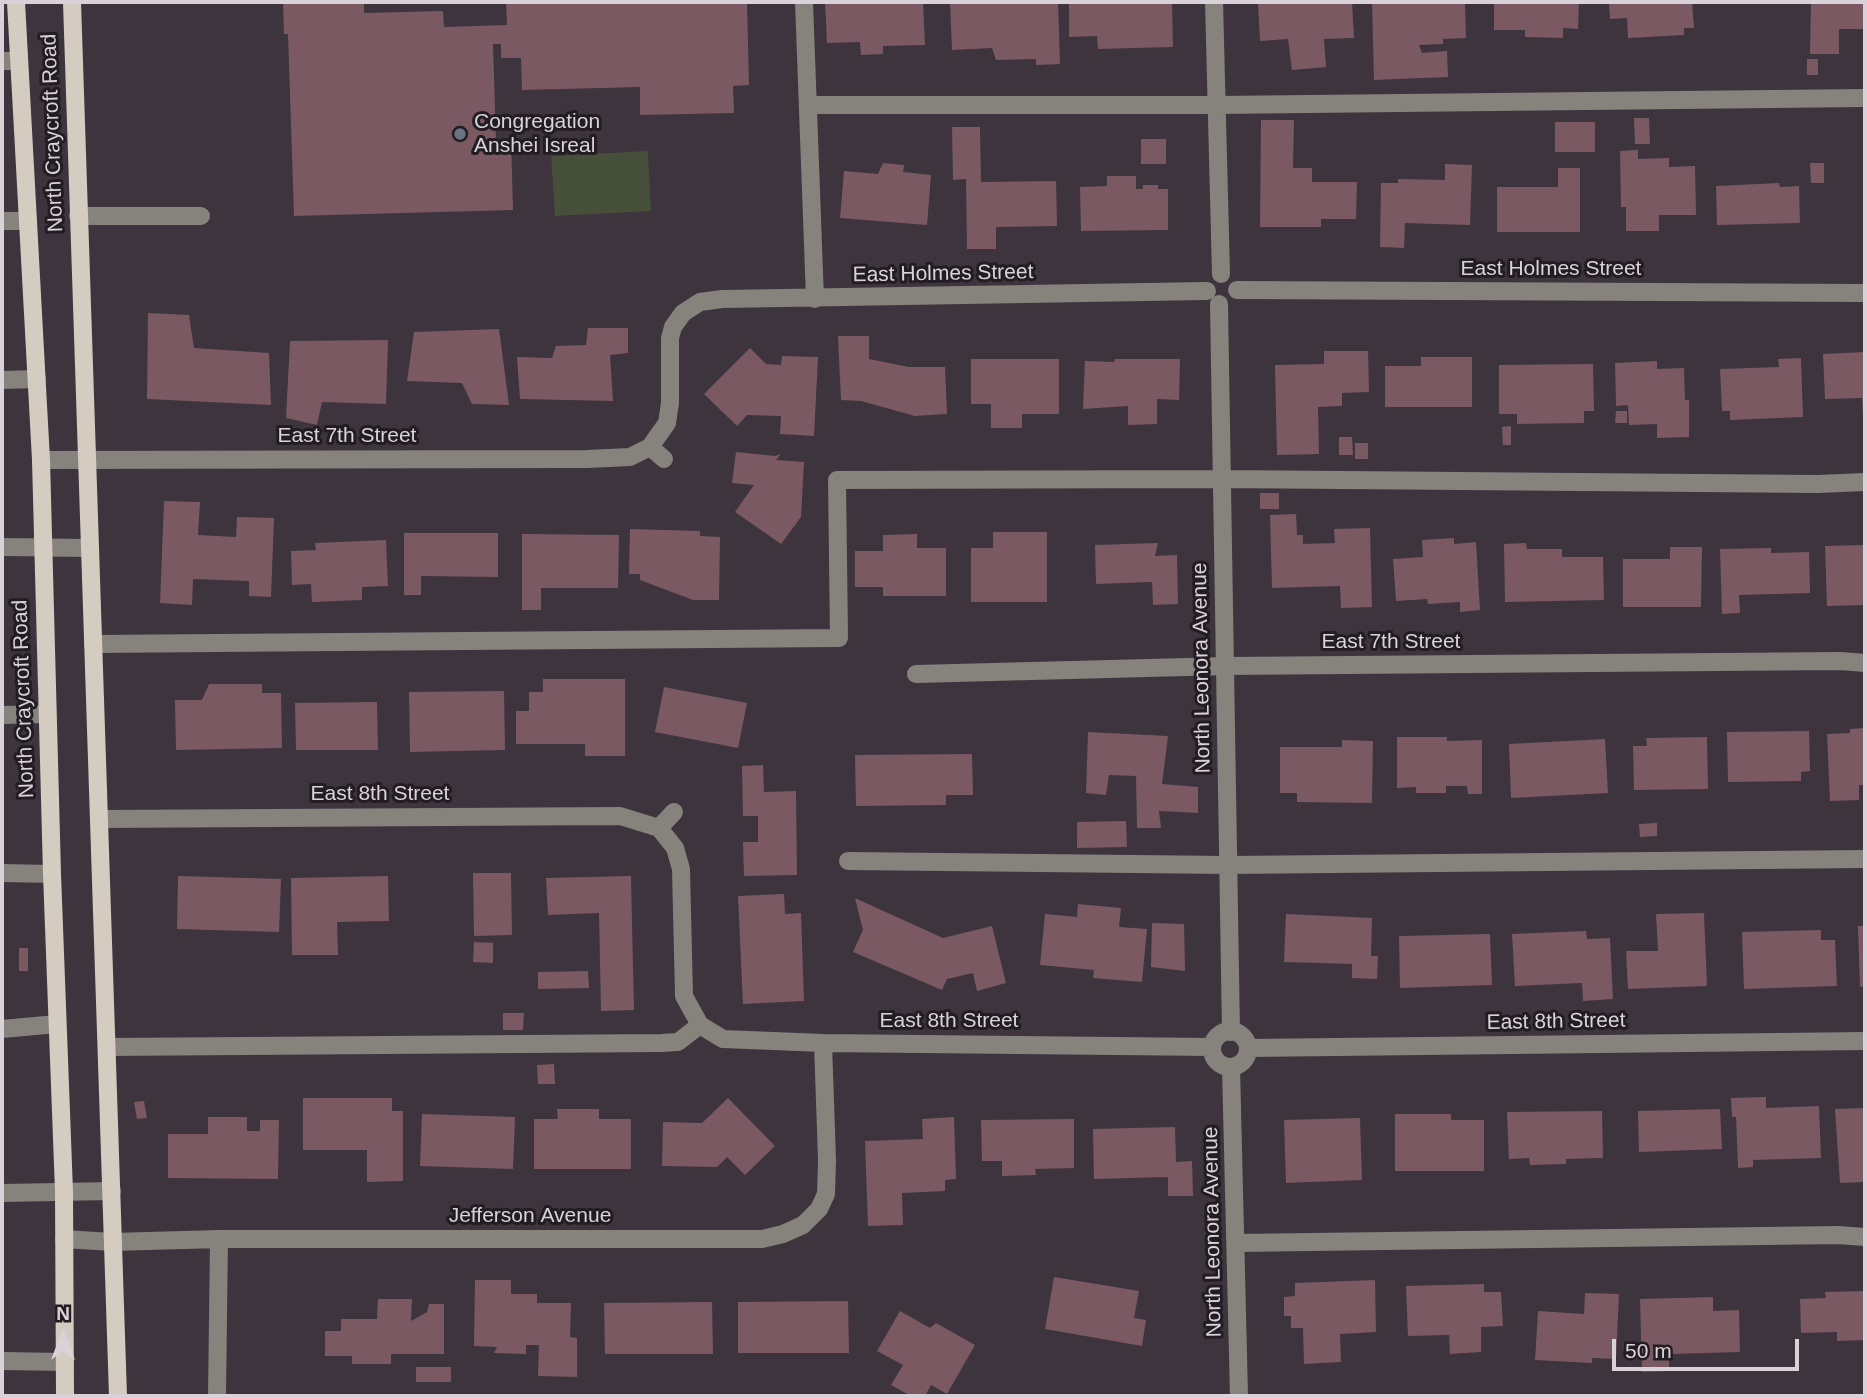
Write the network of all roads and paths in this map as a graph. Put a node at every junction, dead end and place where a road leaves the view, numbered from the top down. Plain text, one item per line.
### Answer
1 (16, 2) edge
2 (72, 2) edge
3 (804, 2) edge
4 (1214, 2) edge
5 (10, 61) edge
6 (1865, 98) edge
7 (808, 105) junction
8 (1216, 105) junction
9 (78, 216) junction
10 (201, 216) dead end
11 (2, 220) edge
12 (28, 220) junction
13 (1221, 274) junction
14 (1237, 290) junction
15 (1207, 291) junction
16 (1865, 293) edge
17 (815, 299) junction
18 (1219, 304) junction
19 (37, 379) junction
20 (2, 380) edge
21 (650, 447) junction
22 (664, 459) dead end
23 (41, 460) junction
24 (88, 461) junction
25 (1222, 480) junction
26 (1865, 482) edge
27 (2, 547) edge
28 (43, 547) junction
29 (90, 548) junction
30 (93, 644) junction
31 (1865, 663) edge
32 (1225, 666) junction
33 (916, 674) dead end
34 (47, 714) junction
35 (2, 715) edge
36 (674, 812) dead end
37 (99, 819) junction
38 (659, 828) junction
39 (1865, 859) edge
40 (848, 861) dead end
41 (1228, 865) junction
42 (2, 873) edge
43 (52, 874) junction
44 (697, 1021) junction
45 (57, 1024) junction
46 (2, 1029) edge
47 (1231, 1032) junction
48 (1865, 1041) edge
49 (823, 1044) junction
50 (107, 1047) junction
51 (1212, 1047) junction
52 (1248, 1048) junction
53 (1231, 1067) junction
54 (64, 1191) junction
55 (112, 1191) junction
56 (2, 1193) edge
57 (1865, 1237) edge
58 (64, 1239) junction
59 (219, 1239) junction
60 (112, 1242) junction
61 (1236, 1243) junction
62 (2, 1361) edge
63 (65, 1362) junction
64 (65, 1396) edge
65 (118, 1396) edge
66 (217, 1396) edge
67 (1239, 1396) edge

1 - 5 main road, North Craycroft Road
2 - 9 main road, North Craycroft Road
3 - 7 street
4 - 8 street
5 - 12 main road, North Craycroft Road
6 - 8 street
7 - 8 street
7 - 17 street
8 - 13 street
9 - 10 street
9 - 24 main road, North Craycroft Road
11 - 12 street
12 - 19 main road, North Craycroft Road
13 - 14 street
13 - 15 street
14 - 16 street, East Holmes Street
14 - 18 street
15 - 17 street, East Holmes Street
15 - 18 street
17 - 21 street, East Holmes Street
18 - 25 street, North Leonora Avenue
19 - 20 street
19 - 23 main road, North Craycroft Road
21 - 22 street
21 - 24 street, East 7th Street
23 - 24 street, East 7th Street
23 - 28 main road, North Craycroft Road
24 - 29 main road, North Craycroft Road
25 - 26 street
25 - 30 street
25 - 32 street, North Leonora Avenue
27 - 28 street
28 - 29 street
28 - 34 main road, North Craycroft Road
29 - 30 main road, North Craycroft Road
30 - 37 main road, North Craycroft Road
31 - 32 street, East 7th Street
32 - 33 street, East 7th Street
32 - 41 street, North Leonora Avenue
34 - 35 street
34 - 43 main road, North Craycroft Road
36 - 38 street
37 - 38 street, East 8th Street
37 - 50 main road, North Craycroft Road
38 - 44 street
39 - 41 street
40 - 41 street
41 - 47 street, North Leonora Avenue
42 - 43 street
43 - 45 main road, North Craycroft Road
44 - 49 street, East 8th Street
44 - 50 street
45 - 46 street
45 - 54 main road, North Craycroft Road
47 - 51 street
47 - 52 street
48 - 52 street, East 8th Street
49 - 51 street, East 8th Street
49 - 59 street, Jefferson Avenue
50 - 55 main road, North Craycroft Road
51 - 53 street
52 - 53 street
53 - 61 street, North Leonora Avenue
54 - 55 street
54 - 56 street
54 - 58 main road, North Craycroft Road
55 - 60 main road, North Craycroft Road
57 - 61 street
58 - 60 street, Jefferson Avenue
58 - 63 main road, North Craycroft Road
59 - 60 street, Jefferson Avenue
59 - 66 street
60 - 65 main road, North Craycroft Road
61 - 67 street, North Leonora Avenue
62 - 63 street
63 - 64 main road, North Craycroft Road

